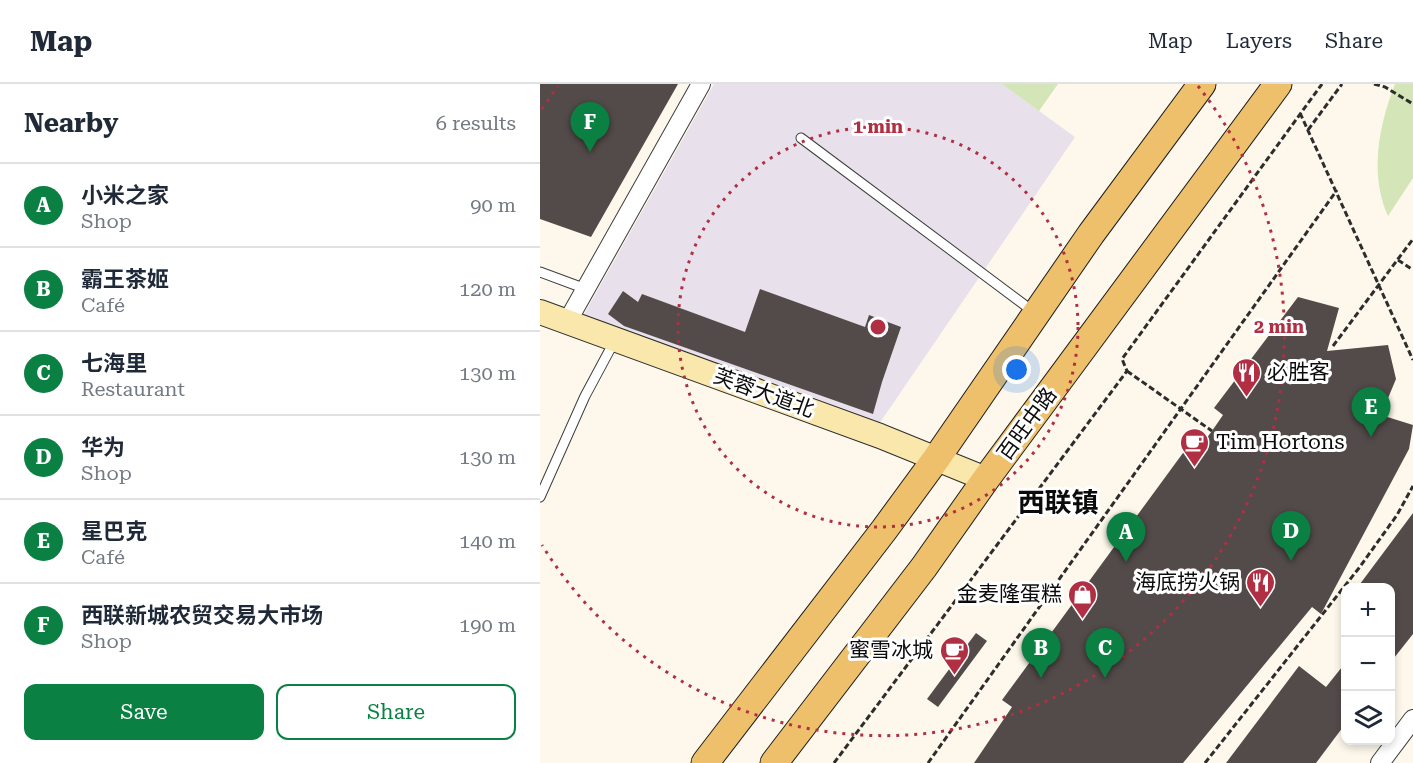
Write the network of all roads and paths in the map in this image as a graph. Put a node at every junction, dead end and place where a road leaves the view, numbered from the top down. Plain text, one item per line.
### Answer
1 (701, 84) edge
2 (1202, 84) edge
3 (1278, 84) edge
4 (1322, 84) edge
5 (1342, 84) edge
6 (1374, 84) edge
7 (1413, 104) edge
8 (1300, 113) junction
9 (1308, 130) junction
10 (801, 138) dead end
11 (1337, 190) junction
12 (1413, 239) edge
13 (1398, 260) junction
14 (1413, 270) edge
15 (540, 272) edge
16 (1380, 285) junction
17 (586, 289) junction
18 (540, 312) edge
19 (1036, 313) junction
20 (567, 322) junction
21 (616, 340) junction
22 (1333, 346) dead end
23 (1413, 360) edge
24 (1127, 371) junction
25 (1181, 409) junction
26 (1212, 431) dead end
27 (936, 459) junction
28 (986, 479) junction
29 (1413, 486) edge
30 (540, 497) edge
31 (1412, 727) edge
32 (705, 763) edge
33 (774, 763) edge
34 (834, 763) edge
35 (928, 763) edge
36 (1206, 763) edge
37 (1380, 763) edge

1 - 17 street
2 - 19 main road
3 - 28 main road, 百旺中路
4 - 8 path
5 - 9 path
6 - 7 path
8 - 9 path
8 - 24 path
9 - 11 path
10 - 19 lane
11 - 16 path
11 - 25 path
12 - 13 path
13 - 14 path
13 - 16 path
15 - 17 lane
16 - 22 path
16 - 23 path
17 - 20 street
18 - 20 main road, 芙蓉大道北
19 - 27 main road
20 - 21 main road, 芙蓉大道北
21 - 27 main road, 芙蓉大道北
21 - 30 lane
24 - 25 path
24 - 34 path
25 - 26 path
25 - 35 path
27 - 28 main road, 芙蓉大道北
27 - 32 main road
28 - 33 main road, 百旺中路
29 - 36 path
31 - 37 street

